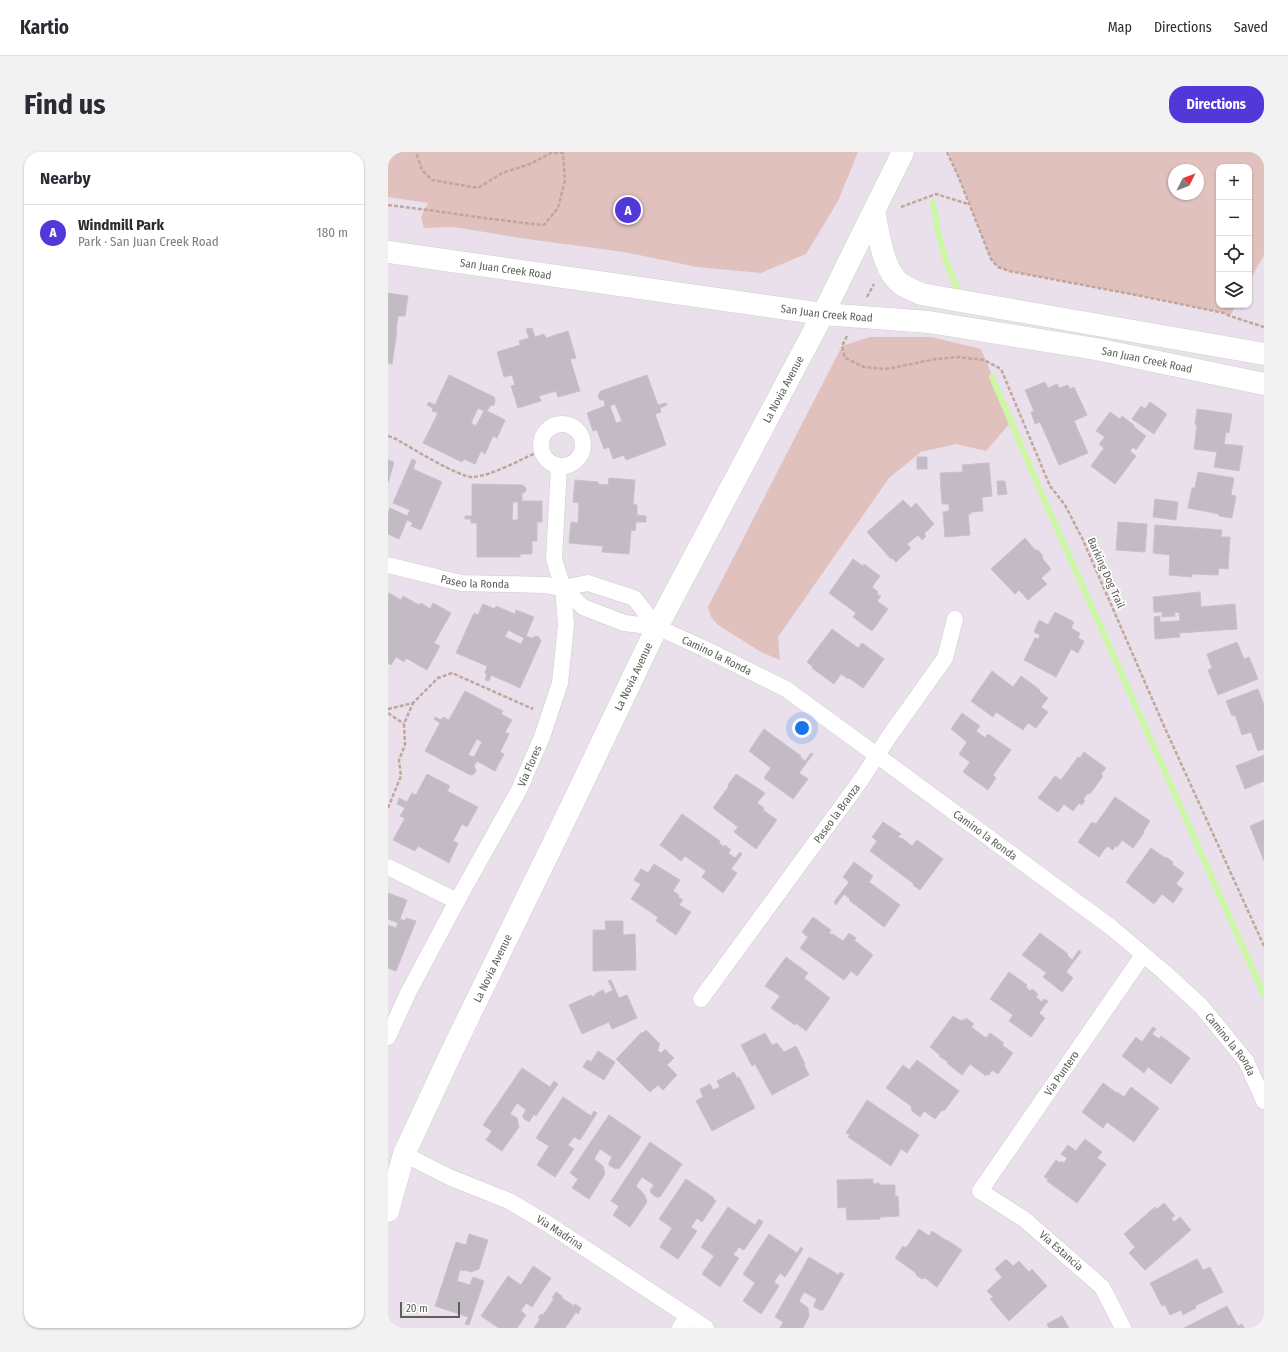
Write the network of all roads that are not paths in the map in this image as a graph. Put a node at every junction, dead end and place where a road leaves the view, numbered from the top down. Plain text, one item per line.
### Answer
1 (903, 152) edge
2 (874, 211) junction
3 (388, 252) edge
4 (823, 314) junction
5 (1264, 354) edge
6 (1264, 384) edge
7 (559, 466) junction
8 (388, 565) edge
9 (563, 588) junction
10 (956, 619) dead end
11 (657, 627) junction
12 (877, 756) junction
13 (388, 867) edge
14 (457, 901) junction
15 (1143, 955) junction
16 (701, 999) dead end
17 (388, 1037) edge
18 (1264, 1101) edge
19 (404, 1154) junction
20 (980, 1191) joint
21 (388, 1211) edge
22 (684, 1322) edge
23 (706, 1328) edge
24 (1123, 1328) edge

1 - 2 main road, La Novia Avenue
2 - 4 main road, La Novia Avenue
2 - 5 main road
3 - 4 main road, San Juan Creek Road
4 - 6 main road, San Juan Creek Road
4 - 11 main road, La Novia Avenue
7 - 7 street
7 - 9 street, Via Flores
8 - 9 street, Paseo la Ronda
9 - 11 street, Camino la Ronda
9 - 11 street, Camino la Ronda
9 - 14 street, Via Flores
10 - 12 street, Paseo la Branza
11 - 12 street, Camino la Ronda
11 - 19 main road, La Novia Avenue
12 - 15 street, Camino la Ronda
12 - 16 street, Paseo la Branza
13 - 14 street
14 - 17 street, Via Flores
15 - 18 street, Camino la Ronda
15 - 20 street, Via Puntero
19 - 21 main road, La Novia Avenue
19 - 22 street, Via Madrina
20 - 24 street, Via Estancia
22 - 23 street, Via Madrina

